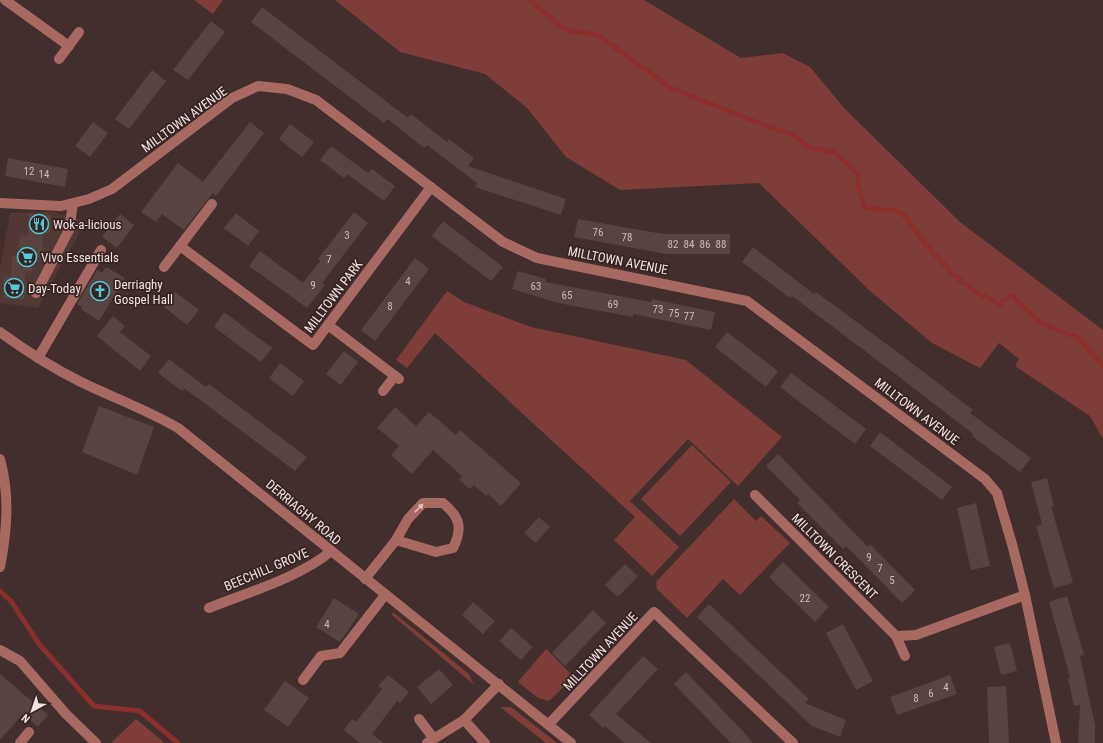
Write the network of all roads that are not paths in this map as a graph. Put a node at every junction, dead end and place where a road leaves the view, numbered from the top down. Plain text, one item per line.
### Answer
1 (6, 0) edge
2 (79, 32) dead end
3 (69, 46) junction
4 (59, 59) dead end
5 (431, 187) junction
6 (0, 203) edge
7 (73, 204) junction
8 (212, 204) dead end
9 (180, 246) junction
10 (101, 250) dead end
11 (164, 267) dead end
12 (36, 293) dead end
13 (328, 325) junction
14 (0, 332) edge
15 (38, 358) junction
16 (383, 391) dead end
17 (0, 459) edge
18 (755, 495) dead end
19 (396, 540) junction
20 (331, 551) junction
21 (0, 567) edge
22 (365, 579) junction
23 (385, 595) junction
24 (1025, 595) junction
25 (209, 608) dead end
26 (896, 636) junction
27 (0, 650) edge
28 (905, 656) dead end
29 (303, 680) dead end
30 (499, 684) junction
31 (419, 718) dead end
32 (464, 720) junction
33 (549, 724) junction
34 (29, 732) dead end
35 (430, 741) edge
36 (20, 743) edge
37 (96, 743) edge
38 (486, 743) edge
39 (571, 743) edge
40 (793, 743) edge
41 (1056, 743) edge

1 - 3 street
2 - 3 street
3 - 4 street
5 - 7 street, MILLTOWN AVENUE
5 - 13 street, MILLTOWN PARK
5 - 24 street, MILLTOWN AVENUE
6 - 7 street, MILLTOWN AVENUE
7 - 12 street
8 - 9 street
9 - 11 street
9 - 13 street, MILLTOWN PARK
10 - 15 street
13 - 16 street
14 - 15 street, DERRIAGHY ROAD
15 - 20 street, DERRIAGHY ROAD
17 - 21 street
18 - 26 street, MILLTOWN CRESCENT
19 -> 19 street
19 - 22 street
20 - 22 street, DERRIAGHY ROAD
20 - 25 street, BEECHILL GROVE
22 - 23 street, DERRIAGHY ROAD
23 - 29 street
23 - 30 street, DERRIAGHY ROAD
24 - 26 street
24 - 41 street, MILLTOWN AVENUE
26 - 28 street, MILLTOWN CRESCENT
27 - 37 street
30 - 32 street
30 - 33 street, DERRIAGHY ROAD
31 - 35 street
32 - 35 street
32 - 38 street
33 - 39 street, DERRIAGHY ROAD
33 - 40 street, MILLTOWN AVENUE
34 - 36 street

